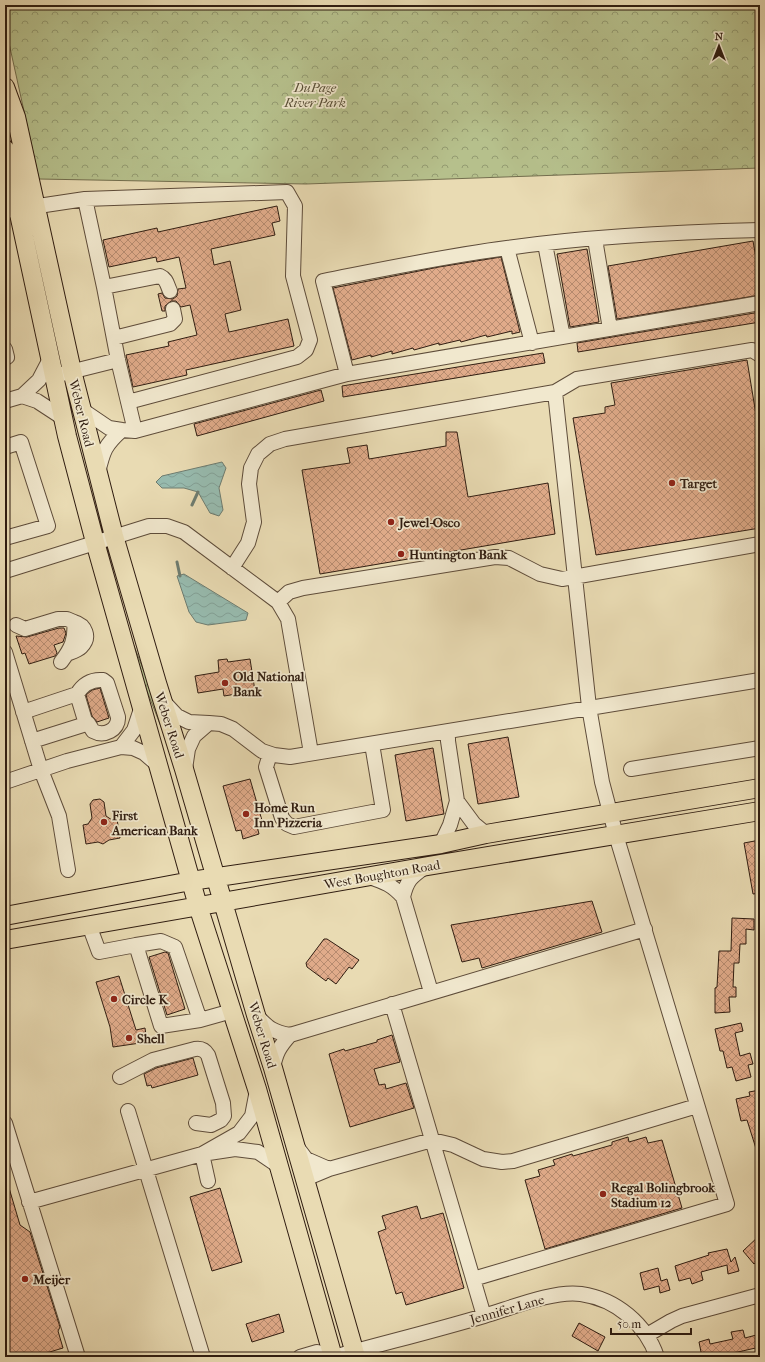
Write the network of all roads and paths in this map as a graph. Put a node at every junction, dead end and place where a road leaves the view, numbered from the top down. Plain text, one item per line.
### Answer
1 (5, 87) edge
2 (5, 149) edge
3 (85, 200) junction
4 (36, 206) junction
5 (12, 210) edge
6 (760, 230) edge
7 (595, 239) junction
8 (545, 244) junction
9 (507, 248) junction
10 (104, 288) junction
11 (170, 291) dead end
12 (760, 303) edge
13 (174, 309) dead end
14 (610, 329) junction
15 (563, 337) junction
16 (114, 338) junction
17 (532, 343) junction
18 (5, 349) edge
19 (760, 355) edge
20 (5, 358) edge
21 (118, 360) junction
22 (52, 367) junction
23 (72, 371) junction
24 (347, 374) junction
25 (554, 392) junction
26 (22, 396) junction
27 (5, 401) edge
28 (128, 402) junction
29 (81, 410) junction
30 (63, 418) junction
31 (129, 430) junction
32 (5, 447) edge
33 (98, 473) junction
34 (114, 536) junction
35 (5, 538) edge
36 (95, 542) junction
37 (760, 544) edge
38 (232, 568) junction
39 (5, 570) edge
40 (574, 577) junction
41 (278, 602) junction
42 (16, 625) dead end
43 (5, 652) edge
44 (64, 658) dead end
45 (760, 680) edge
46 (76, 694) junction
47 (163, 701) junction
48 (142, 706) junction
49 (589, 707) junction
50 (23, 712) junction
51 (209, 723) junction
52 (86, 724) junction
53 (448, 732) junction
54 (32, 741) junction
55 (372, 744) junction
56 (121, 747) junction
57 (760, 748) edge
58 (270, 754) junction
59 (311, 754) junction
60 (158, 765) junction
61 (184, 769) junction
62 (631, 769) dead end
63 (41, 770) junction
64 (5, 782) edge
65 (760, 788) edge
66 (457, 801) junction
67 (760, 811) edge
68 (610, 814) junction
69 (486, 834) junction
70 (616, 835) junction
71 (441, 844) junction
72 (428, 866) junction
73 (68, 870) dead end
74 (215, 877) junction
75 (369, 877) junction
76 (191, 881) junction
77 (403, 897) junction
78 (223, 902) junction
79 (198, 906) junction
80 (5, 916) edge
81 (89, 925) junction
82 (645, 929) junction
83 (5, 940) edge
84 (136, 945) junction
85 (431, 992) junction
86 (392, 1004) junction
87 (232, 1011) junction
88 (256, 1015) junction
89 (200, 1020) junction
90 (290, 1035) junction
91 (273, 1068) junction
92 (120, 1077) dead end
93 (257, 1089) junction
94 (697, 1106) junction
95 (128, 1111) dead end
96 (265, 1117) junction
97 (5, 1123) edge
98 (196, 1123) dead end
99 (432, 1140) junction
100 (295, 1145) junction
101 (202, 1154) junction
102 (280, 1167) junction
103 (146, 1169) junction
104 (329, 1169) junction
105 (305, 1178) junction
106 (208, 1181) dead end
107 (29, 1202) junction
108 (473, 1279) junction
109 (760, 1295) edge
110 (484, 1316) junction
111 (647, 1335) junction
112 (355, 1354) edge
113 (78, 1357) edge
114 (203, 1357) edge
115 (300, 1357) edge
116 (333, 1357) edge
117 (657, 1357) edge

1 - 4 main road, Weber Road
2 - 5 main road, Weber Road
3 - 4 street
3 - 10 street
3 - 28 street
4 - 5 street
4 - 23 main road, Weber Road
5 - 22 main road, Weber Road
6 - 7 street
7 - 8 street
7 - 14 street
8 - 9 street
8 - 15 street
9 - 17 street
9 - 24 street
10 - 11 street
10 - 16 street
12 - 14 street
13 - 16 street
14 - 15 street
15 - 17 street
16 - 21 street
17 - 24 street
18 - 20 street
19 - 25 street
21 - 23 street
21 - 28 street
22 - 23 street
22 - 26 street
22 - 30 main road, Weber Road
23 - 29 main road, Weber Road
24 - 31 street
25 - 38 street
25 - 40 street
26 - 27 street
26 - 30 street
28 - 31 street
29 - 31 street
29 - 33 main road, Weber Road
30 - 36 main road, Weber Road
31 - 33 street
32 - 35 street
33 - 34 main road, Weber Road
34 - 36 street
34 - 38 street
34 - 47 main road, Weber Road
36 - 39 street
36 - 48 main road, Weber Road
37 - 40 street
38 - 41 street
40 - 41 street
40 - 49 street
41 - 59 street
42 - 44 street
43 - 50 street
45 - 49 street
46 - 50 street
46 - 52 street
46 - 52 street
47 - 51 street
47 - 61 main road, Weber Road
48 - 56 street
48 - 60 main road, Weber Road
49 - 53 street
49 - 68 street
50 - 54 street
51 - 58 street
51 - 61 street
52 - 54 street
53 - 55 street
53 - 66 street
54 - 63 street
55 - 58 street
55 - 59 street
56 - 60 street
56 - 63 street
57 - 62 street
58 - 59 street
60 - 76 main road, Weber Road
61 - 74 main road, Weber Road
63 - 64 street
63 - 73 street
65 - 68 main road, West Boughton Road
66 - 69 street
66 - 71 street
67 - 70 main road, West Boughton Road
68 - 69 main road, West Boughton Road
68 - 70 street
69 - 71 main road, West Boughton Road
70 - 72 main road, West Boughton Road
70 - 82 street
71 - 74 main road, West Boughton Road
72 - 75 main road, West Boughton Road
72 - 77 street
74 - 76 main road, West Boughton Road
74 - 78 main road, Weber Road
75 - 77 street
75 - 78 main road, West Boughton Road
76 - 79 main road, Weber Road
76 - 80 main road, West Boughton Road
77 - 85 street
78 - 79 main road, West Boughton Road
78 - 88 main road, Weber Road
79 - 81 main road, West Boughton Road
79 - 87 main road, Weber Road
81 - 83 main road, West Boughton Road
81 - 84 street
82 - 85 street
82 - 94 street
84 - 89 street
84 - 89 street
85 - 86 street
86 - 90 street
86 - 99 street
87 - 89 street
87 - 93 main road, Weber Road
88 - 90 street
88 - 91 main road, Weber Road
90 - 91 street
91 - 100 main road, Weber Road
92 - 98 street
93 - 96 main road, Weber Road
93 - 101 street
94 - 99 street
94 - 108 street
95 - 103 street
96 - 102 main road, Weber Road
96 - 105 main road
97 - 107 street
99 - 104 street
99 - 108 street
100 - 104 street
100 - 105 main road, Weber Road
101 - 102 street
101 - 103 street
101 - 106 street
102 - 116 main road, Weber Road
103 - 107 street
103 - 114 street
104 - 105 street
105 - 112 main road, Weber Road
107 - 113 street
108 - 110 street
109 - 111 street
110 - 111 street, Jennifer Lane
110 - 112 street, Jennifer Lane
111 - 117 street, Jennifer Lane
112 - 116 street, Jennifer Lane
115 - 116 street, Jennifer Lane

